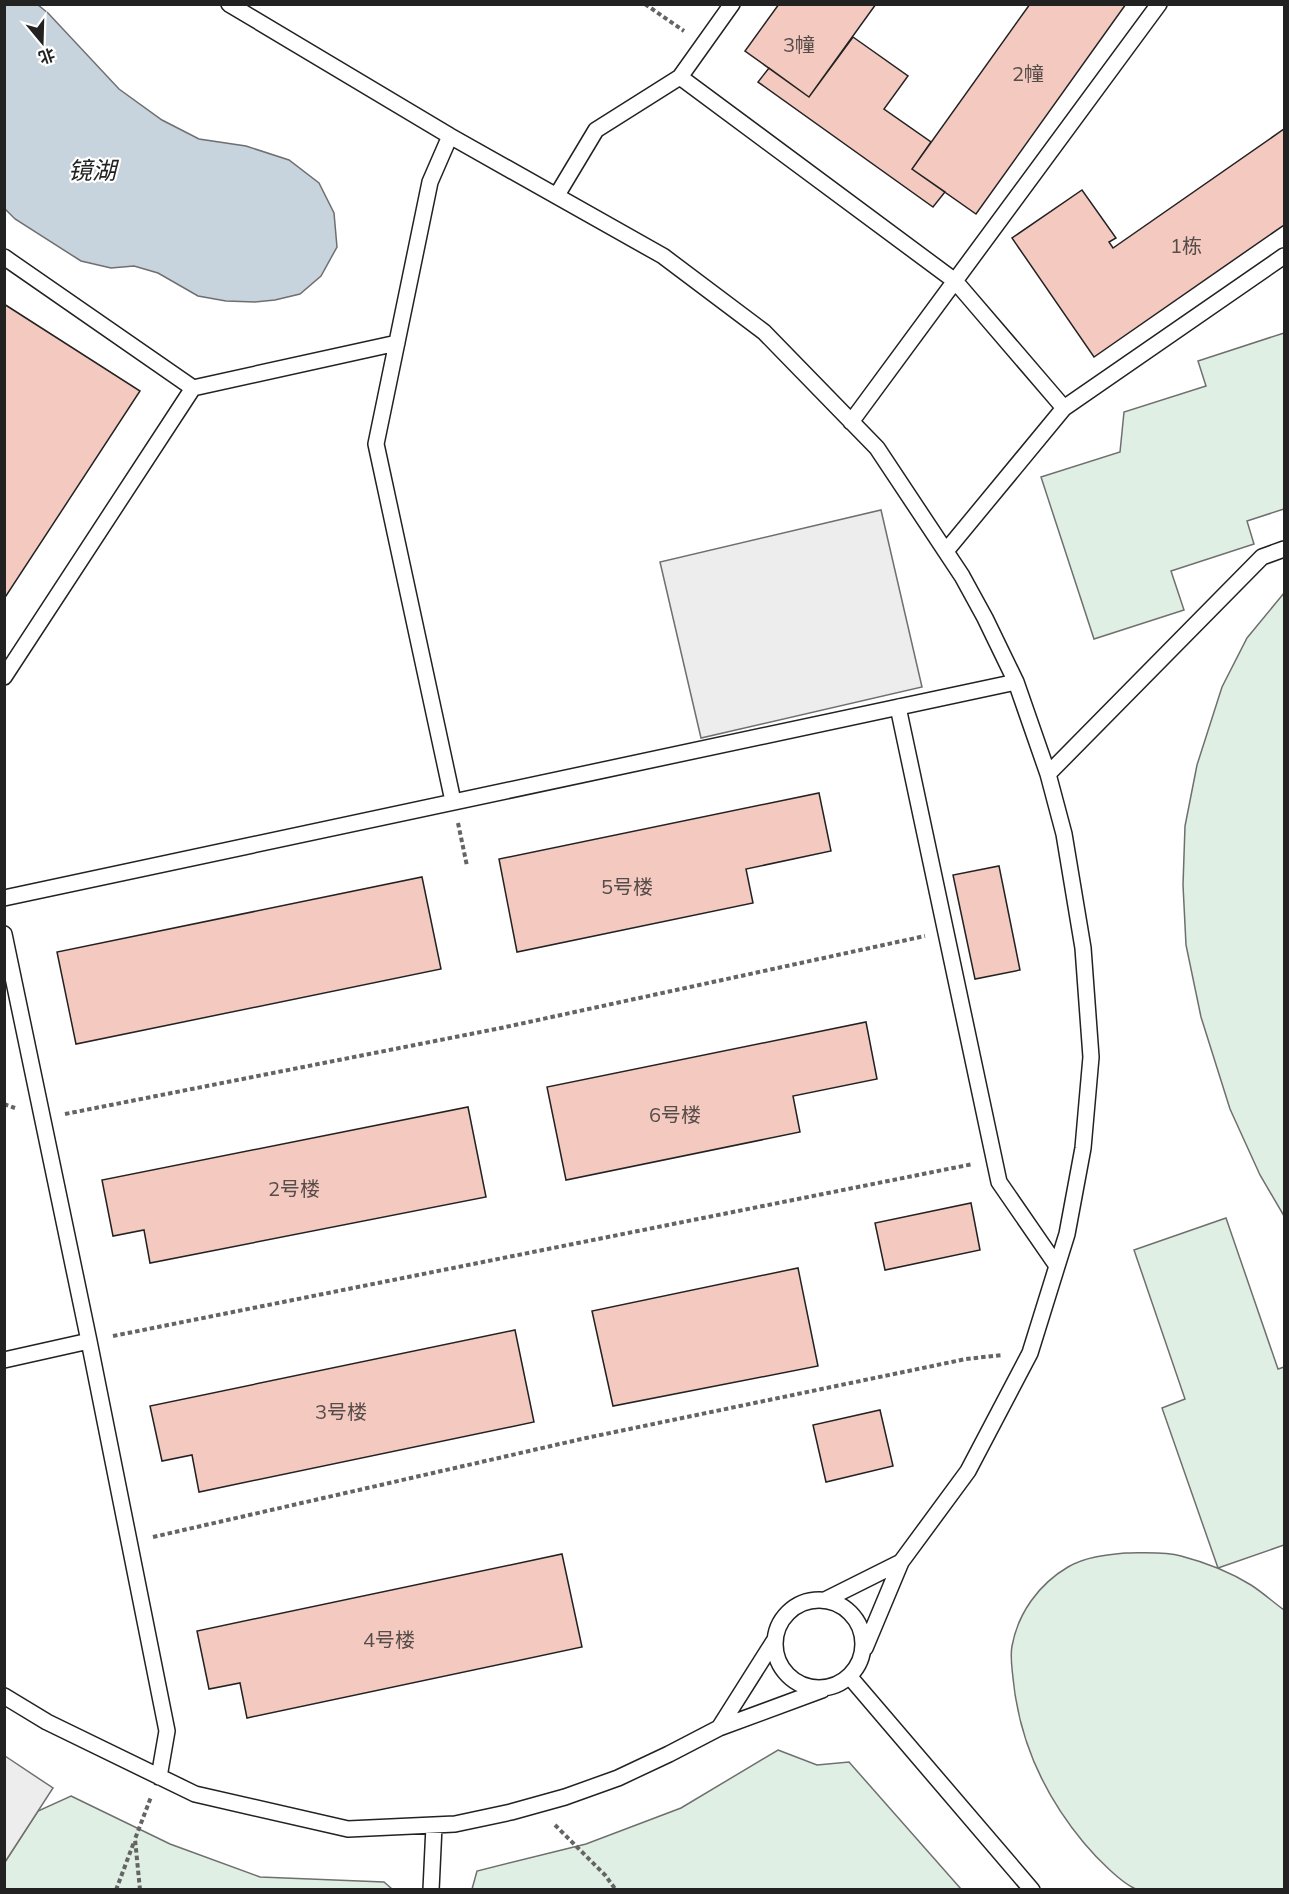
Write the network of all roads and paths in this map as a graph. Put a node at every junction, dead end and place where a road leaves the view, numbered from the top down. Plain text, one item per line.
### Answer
1 (230, 4) edge
2 (645, 4) edge
3 (732, 4) edge
4 (1159, 4) edge
5 (704, 44) junction
6 (680, 77) junction
7 (450, 136) junction
8 (557, 195) junction
9 (1284, 256) edge
10 (4, 257) edge
11 (955, 281) junction
12 (397, 343) junction
13 (194, 388) junction
14 (1064, 408) junction
15 (851, 422) junction
16 (1284, 549) edge
17 (946, 551) junction
18 (4, 677) edge
19 (1016, 682) junction
20 (898, 706) junction
21 (1048, 774) junction
22 (453, 801) junction
23 (467, 866) dead end
24 (4, 898) edge
25 (946, 931) junction
26 (4, 934) edge
27 (4, 1104) edge
28 (43, 1118) junction
29 (994, 1160) junction
30 (1057, 1266) junction
31 (89, 1341) junction
32 (1030, 1353) junction
33 (4, 1360) edge
34 (130, 1543) junction
35 (901, 1562) junction
36 (825, 1600) junction
37 (774, 1641) junction
38 (848, 1675) junction
39 (4, 1696) edge
40 (719, 1728) junction
41 (159, 1777) junction
42 (536, 1805) junction
43 (434, 1826) junction
44 (135, 1839) junction
45 (116, 1890) edge
46 (140, 1890) edge
47 (431, 1890) edge
48 (616, 1890) edge
49 (1032, 1890) edge

1 - 7 lane
2 - 5 path
3 - 5 lane
4 - 11 lane
5 - 6 lane
6 - 8 lane
6 - 11 lane
7 - 8 lane
7 - 12 lane
8 - 15 lane
9 - 14 lane
10 - 13 lane
11 - 14 lane
11 - 15 lane
12 - 13 lane
12 - 22 lane
13 - 18 lane
14 - 17 lane
15 - 17 lane
16 - 21 lane
17 - 19 lane
19 - 20 lane
19 - 21 lane
20 - 22 lane
20 - 25 lane
21 - 30 lane
22 - 23 path
22 - 24 lane
25 - 28 path
25 - 29 lane
26 - 28 lane
27 - 28 path
28 - 31 lane
29 - 30 lane
29 - 31 path
30 - 32 lane
31 - 33 lane
31 - 34 lane
32 - 34 path
32 - 35 lane
34 - 41 lane
35 - 36 lane
35 - 38 lane
36 - 37 lane
36 - 38 lane
37 - 38 lane
37 - 40 lane
38 - 40 lane
38 - 49 lane
39 - 41 lane
40 - 42 lane
41 - 43 lane
41 - 44 path
42 - 43 lane
42 - 48 path
43 - 47 lane
44 - 45 path
44 - 46 path

